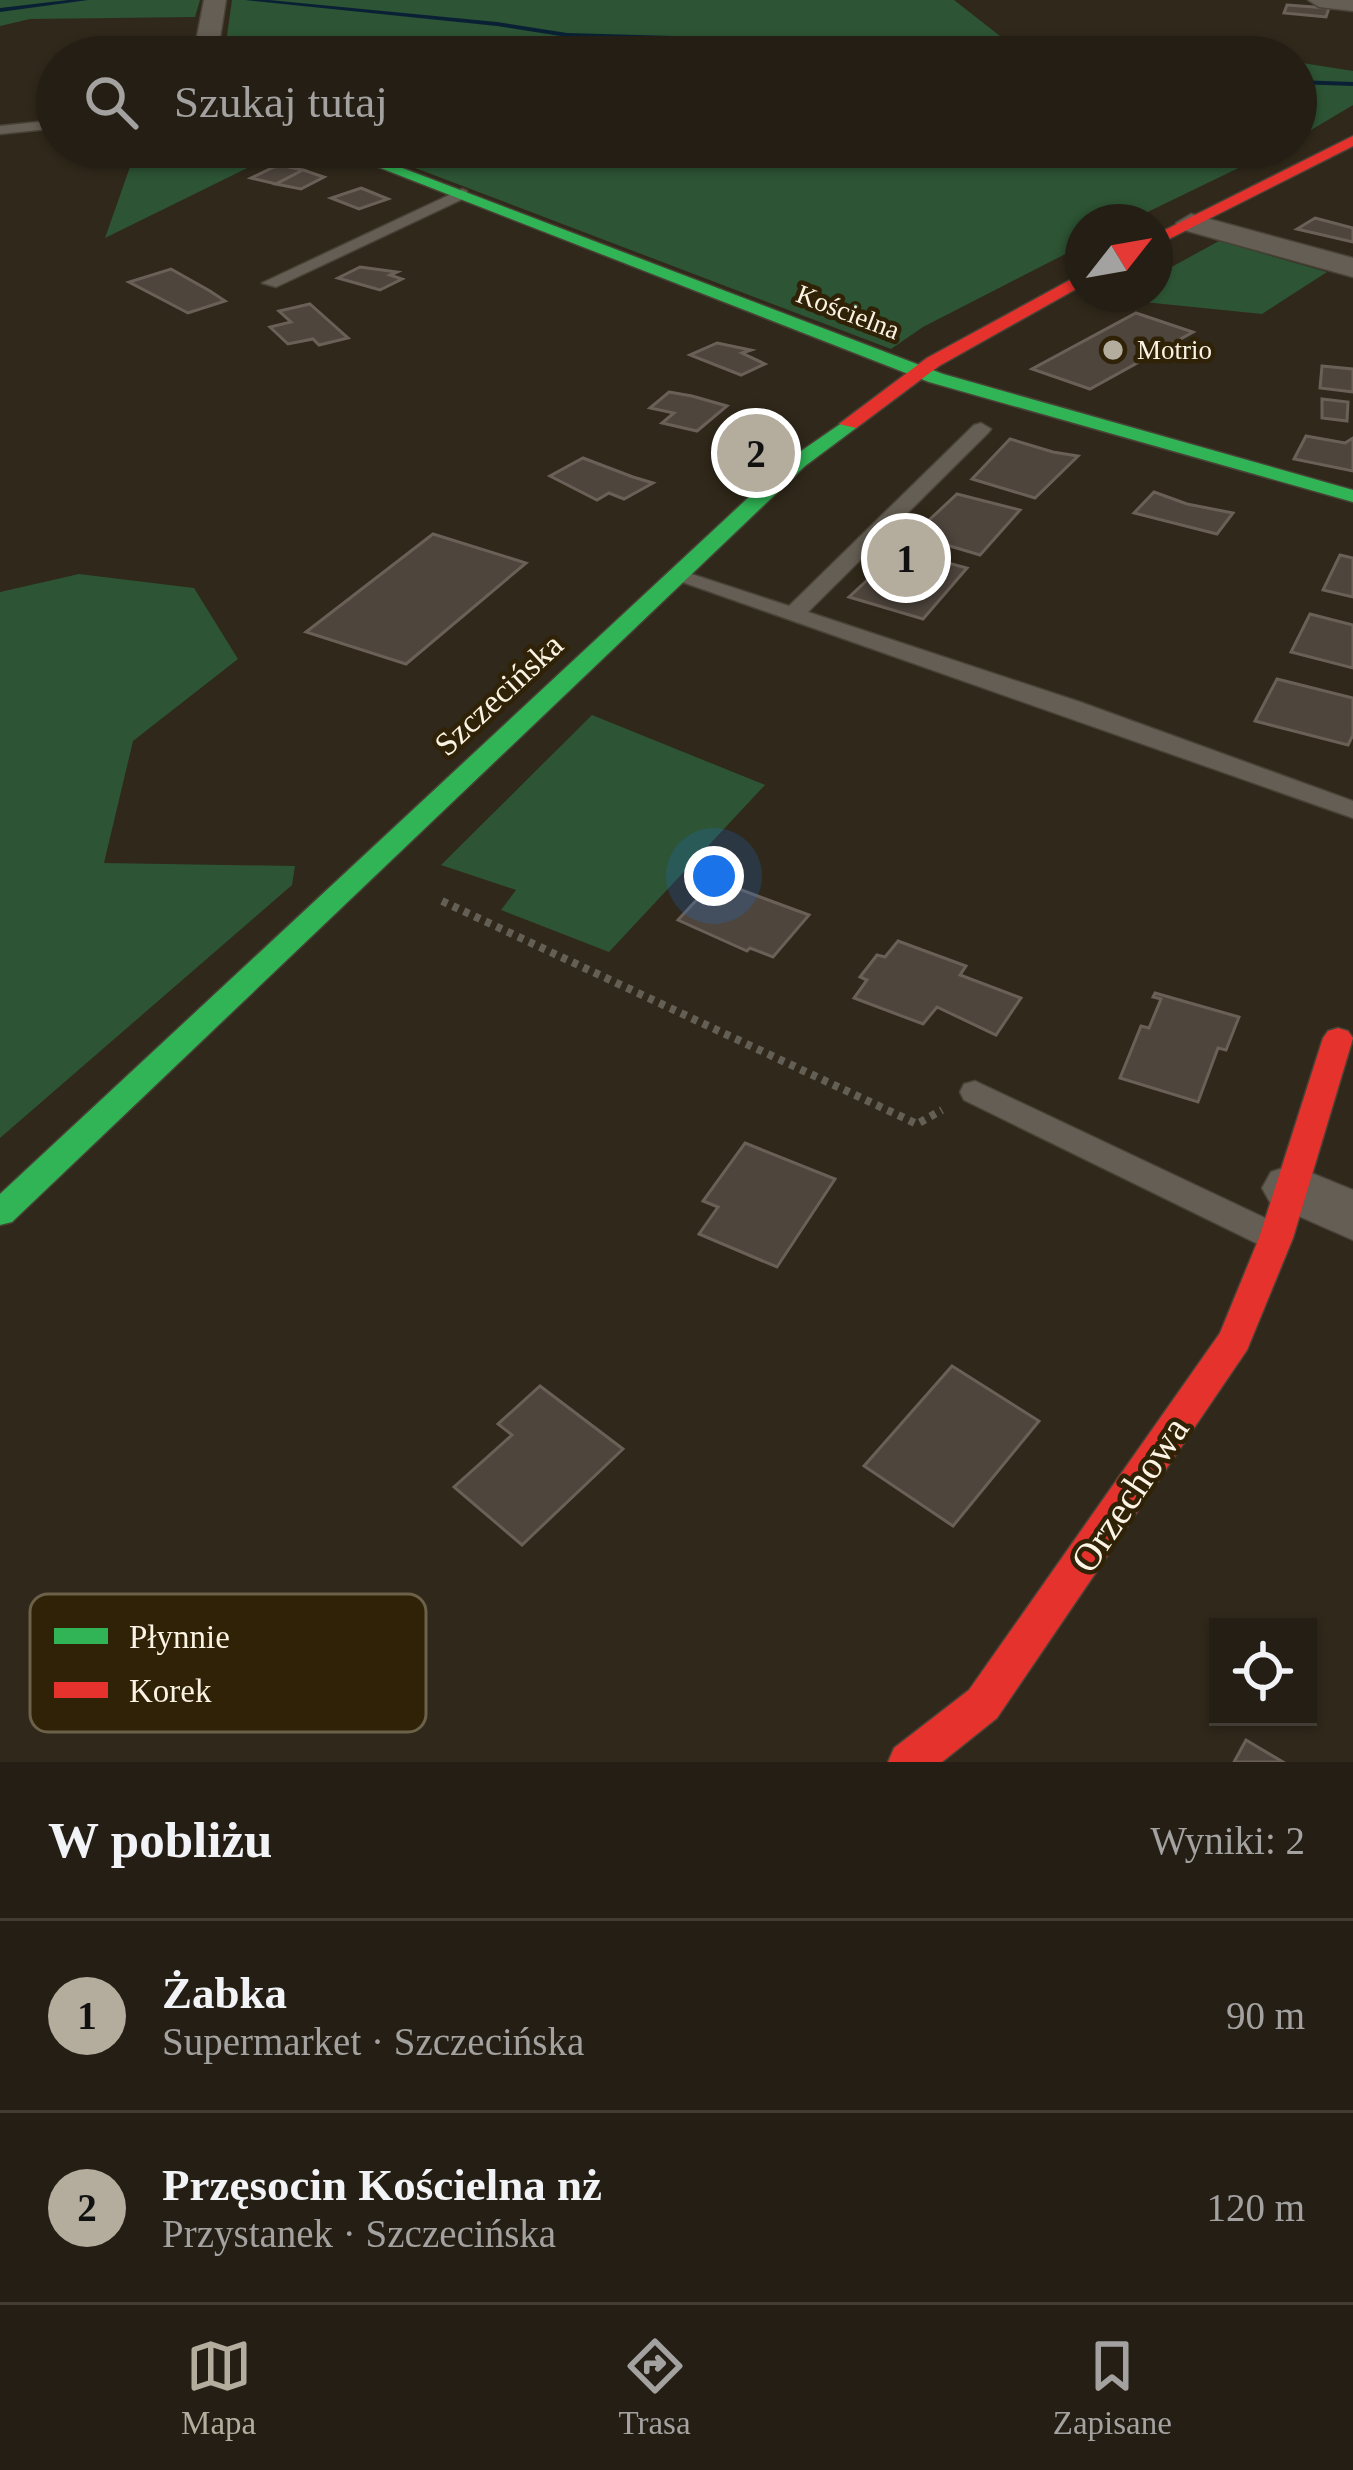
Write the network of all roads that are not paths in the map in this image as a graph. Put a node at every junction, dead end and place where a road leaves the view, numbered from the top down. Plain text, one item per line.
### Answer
1 (215, 0) edge
2 (1319, 0) edge
3 (1353, 4) edge
4 (209, 36) edge
5 (36, 126) edge
6 (0, 130) edge
7 (1353, 140) edge
8 (1317, 158) edge
9 (391, 168) edge
10 (1298, 168) edge
11 (462, 194) junction
12 (1191, 223) junction
13 (1173, 232) edge
14 (1353, 267) edge
15 (270, 283) dead end
16 (1065, 288) edge
17 (918, 371) junction
18 (981, 429) dead end
19 (1353, 496) edge
20 (676, 576) junction
21 (794, 614) junction
22 (1353, 810) edge
23 (1338, 1038) dead end
24 (975, 1092) road end
25 (0, 1213) edge
26 (1284, 1213) junction
27 (1353, 1217) edge
28 (909, 1762) edge

1 - 4 street
2 - 3 street
5 - 6 lane
7 - 8 street
9 - 11 street, Kościelna
10 - 12 street
11 - 15 lane
11 - 17 street, Kościelna
12 - 13 street
12 - 14 street
16 - 17 street, Szczecińska
17 - 19 street, Kościelna
17 - 20 street, Szczecińska
18 - 21 lane
20 - 21 lane
20 - 25 street, Szczecińska
21 - 22 lane
23 - 26 street, Orzechowa
24 - 26 lane
26 - 27 street
26 - 28 street, Orzechowa

